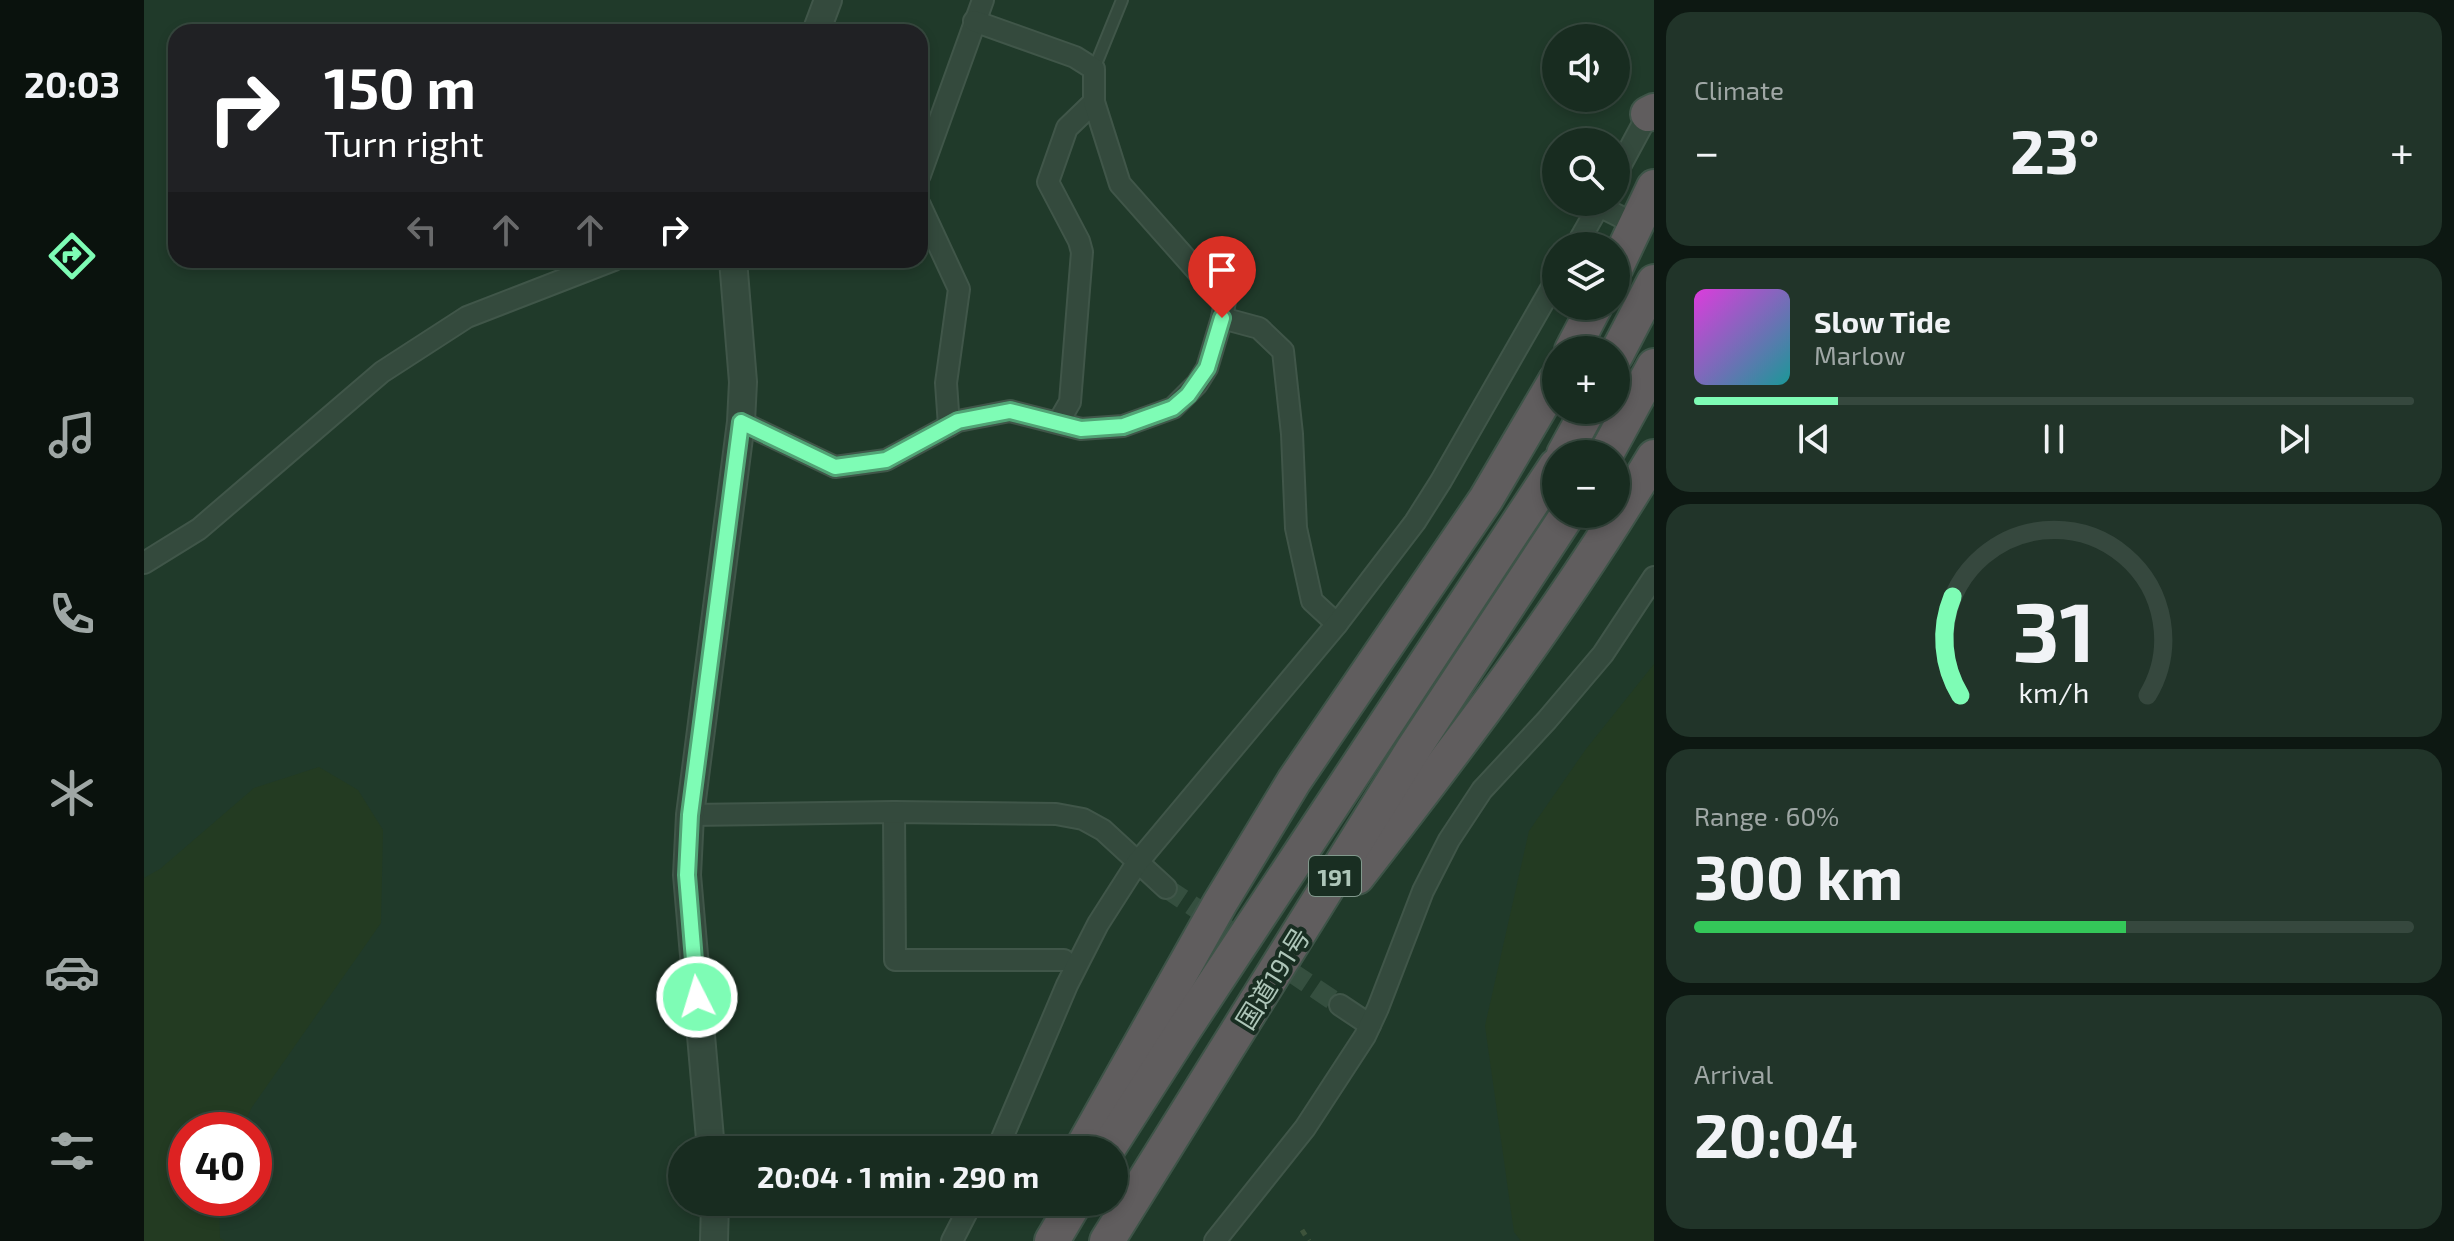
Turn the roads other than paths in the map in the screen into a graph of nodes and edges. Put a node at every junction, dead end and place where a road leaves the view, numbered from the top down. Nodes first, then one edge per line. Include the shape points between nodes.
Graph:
1 (828, 0) edge
2 (983, 0) edge
3 (1122, 0) edge
4 (974, 21) junction
5 (819, 24) edge
6 (1094, 69) junction
7 (1094, 102) junction
8 (1652, 109) edge
9 (1630, 149) edge
10 (928, 152) edge
11 (1654, 187) edge
12 (1621, 216) edge
13 (928, 222) edge
14 (1633, 223) dead end
15 (1630, 238) edge
16 (593, 268) edge
17 (734, 268) edge
18 (1654, 282) edge
19 (1542, 304) edge
20 (1222, 318) junction
21 (1626, 336) edge
22 (1654, 366) edge
23 (1542, 404) edge
24 (1059, 421) junction
25 (741, 422) junction
26 (949, 426) junction
27 (1614, 440) edge
28 (1654, 457) edge
29 (1542, 487) edge
30 (1559, 528) edge
31 (144, 563) edge
32 (1654, 577) edge
33 (1337, 624) junction
34 (894, 812) junction
35 (690, 815) junction
36 (1137, 863) junction
37 (1166, 888) tunnel mouth
38 (1064, 960) dead end
39 (1340, 1005) tunnel mouth
40 (1251, 1014) junction
41 (1370, 1025) junction
42 (710, 1136) edge
43 (1003, 1136) edge
44 (1089, 1136) edge
45 (1116, 1136) edge
46 (715, 1216) edge
47 (965, 1216) edge
48 (1045, 1216) edge
49 (1067, 1216) edge
50 (714, 1241) edge
51 (952, 1241) edge
52 (1031, 1241) edge
53 (1052, 1241) edge
54 (1107, 1241) edge
55 (1215, 1241) edge

1 - 5 street
2 - 4 street
3 - 6 lane
4 - 6 street via 1075,57
4 - 10 street
6 - 7 street
7 - 20 street via 1120,184 1198,272 1221,286
7 - 24 street via 1067,128 1048,182 1082,252 1070,402
8 - 9 street
11 - 15 highway
12 - 14 street
13 - 26 street via 959,289 946,383
16 - 31 street via 467,317 382,372 199,529
17 - 25 street
18 - 21 highway
19 - 33 street via 1428,502
20 - 24 street via 1207,368 1173,408 1098,429
20 - 33 street via 1259,328 1283,351 1296,528 1312,601
22 - 27 highway
23 - 44 highway via 1486,499 1294,781
24 - 26 street via 1010,411
25 - 26 street via 835,467 886,460
25 - 35 street
28 - 40 highway via 1497,695
29 - 45 highway, 国道191号 / 191
30 - 40 highway, 国道191号 / 191 via 1414,748
32 - 41 street via 1603,654 1482,790 1449,840
33 - 36 street
34 - 35 street
34 - 36 street via 1083,819 1103,830
34 - 38 street via 895,960
35 - 42 street via 687,875
36 - 37 street
36 - 43 street via 1067,985
39 - 41 street
40 - 54 highway, 国道191号 / 191
41 - 55 street via 1305,1128
46 - 50 street
47 - 51 street
48 - 52 highway
49 - 53 highway

